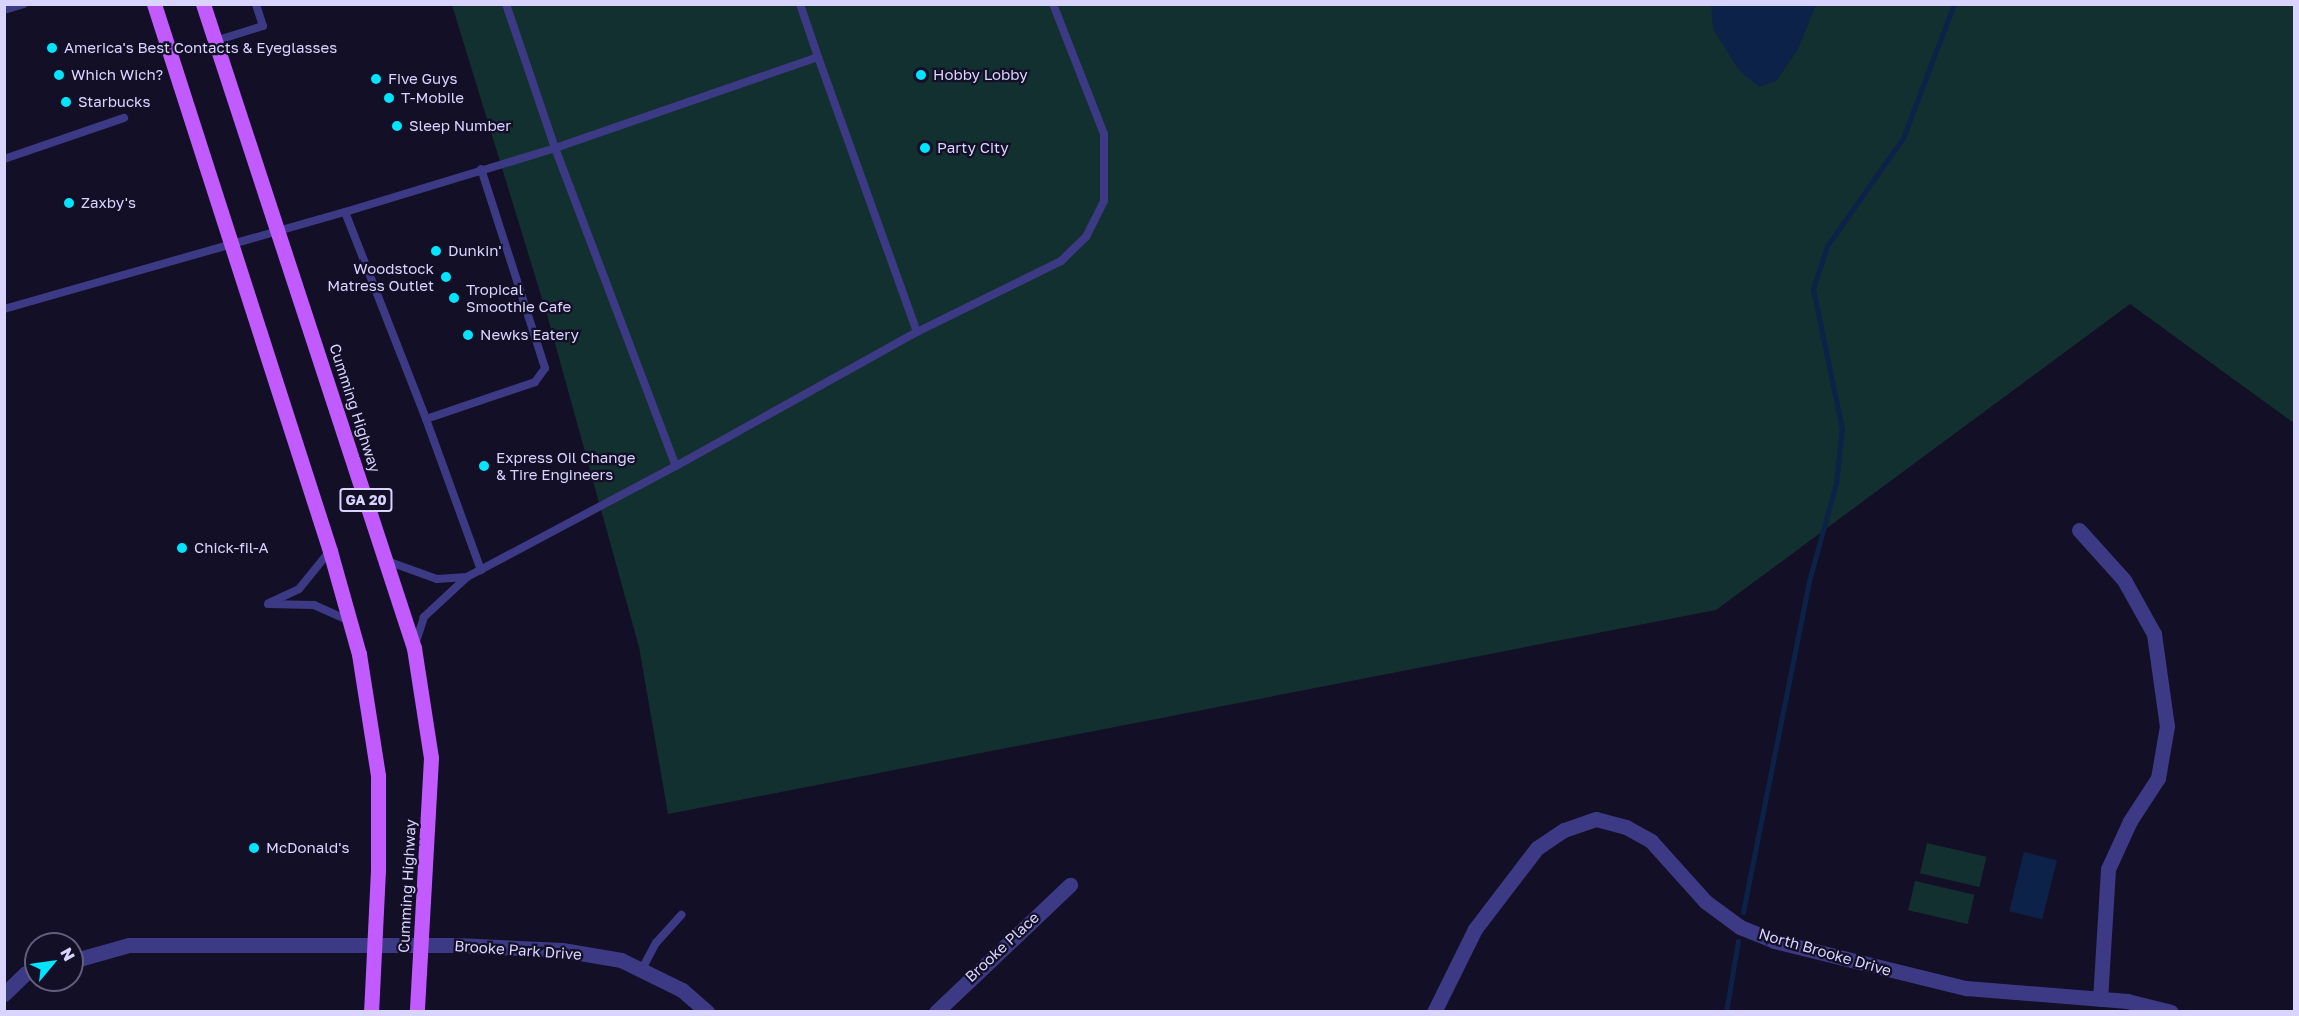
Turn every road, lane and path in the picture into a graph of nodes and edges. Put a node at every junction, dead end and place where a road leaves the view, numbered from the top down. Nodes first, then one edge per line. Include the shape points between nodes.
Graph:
1 (24, 4) edge
2 (154, 4) edge
3 (203, 4) edge
4 (256, 4) edge
5 (506, 4) edge
6 (800, 4) edge
7 (1053, 4) edge
8 (4, 10) edge
9 (215, 41) junction
10 (819, 57) junction
11 (124, 118) dead end
12 (555, 148) junction
13 (4, 159) edge
14 (481, 169) junction
15 (345, 212) junction
16 (277, 230) junction
17 (232, 243) junction
18 (4, 309) edge
19 (917, 332) junction
20 (426, 419) junction
21 (676, 466) junction
22 (2079, 530) dead end
23 (330, 551) junction
24 (386, 560) junction
25 (481, 570) junction
26 (467, 577) junction
27 (350, 621) junction
28 (414, 648) junction
29 (1070, 885) dead end
30 (681, 915) dead end
31 (374, 946) junction
32 (422, 946) junction
33 (84, 958) edge
34 (641, 971) junction
35 (24, 975) edge
36 (4, 994) edge
37 (2100, 999) junction
38 (371, 1011) edge
39 (417, 1011) edge
40 (707, 1011) edge
41 (936, 1011) edge
42 (1434, 1011) edge
43 (2171, 1011) edge

1 - 8 lane
2 - 17 main road, Cumming Highway / GA 20
3 - 9 main road, Cumming Highway / GA 20
4 - 9 lane via 263,26
5 - 12 lane
6 - 10 lane
7 - 19 lane via 1104,134 1104,201 1086,237 1061,261
9 - 16 main road, Cumming Highway / GA 20
10 - 12 lane
10 - 19 lane
11 - 13 lane
12 - 14 lane
12 - 21 lane
14 - 15 lane
14 - 20 lane via 545,368 535,382
15 - 16 lane
15 - 20 lane
16 - 17 lane
16 - 24 main road, Cumming Highway / GA 20
17 - 18 lane
17 - 23 main road, Cumming Highway / GA 20
19 - 21 lane
20 - 25 lane
21 - 25 lane
22 - 37 street via 2124,580 2154,634 2167,726 2158,778 2130,821 2108,869
23 - 27 main road, Cumming Highway / GA 20
23 - 27 lane via 298,589 268,604 314,605
24 - 26 lane via 437,579
24 - 28 main road, Cumming Highway / GA 20
25 - 26 lane
26 - 28 lane via 424,617
27 - 31 main road, Cumming Highway / GA 20 via 378,776
28 - 32 main road, Cumming Highway / GA 20 via 431,758
29 - 41 street, Brooke Place
30 - 34 lane via 656,943
31 - 32 street, Brooke Park Drive
31 - 33 street, Brooke Park Drive via 129,945
31 - 38 main road, Cumming Highway / GA 20
32 - 34 street, Brooke Park Drive via 562,950 621,960
32 - 39 main road, Cumming Highway / GA 20
34 - 40 street, Brooke Park Drive via 682,990
35 - 36 street
37 - 42 street, North Brooke Drive via 1966,988 1774,941 1740,927 1706,902 1651,841 1626,827 1596,819 1564,830 1537,848 1475,929
37 - 43 street, North Brooke Drive

